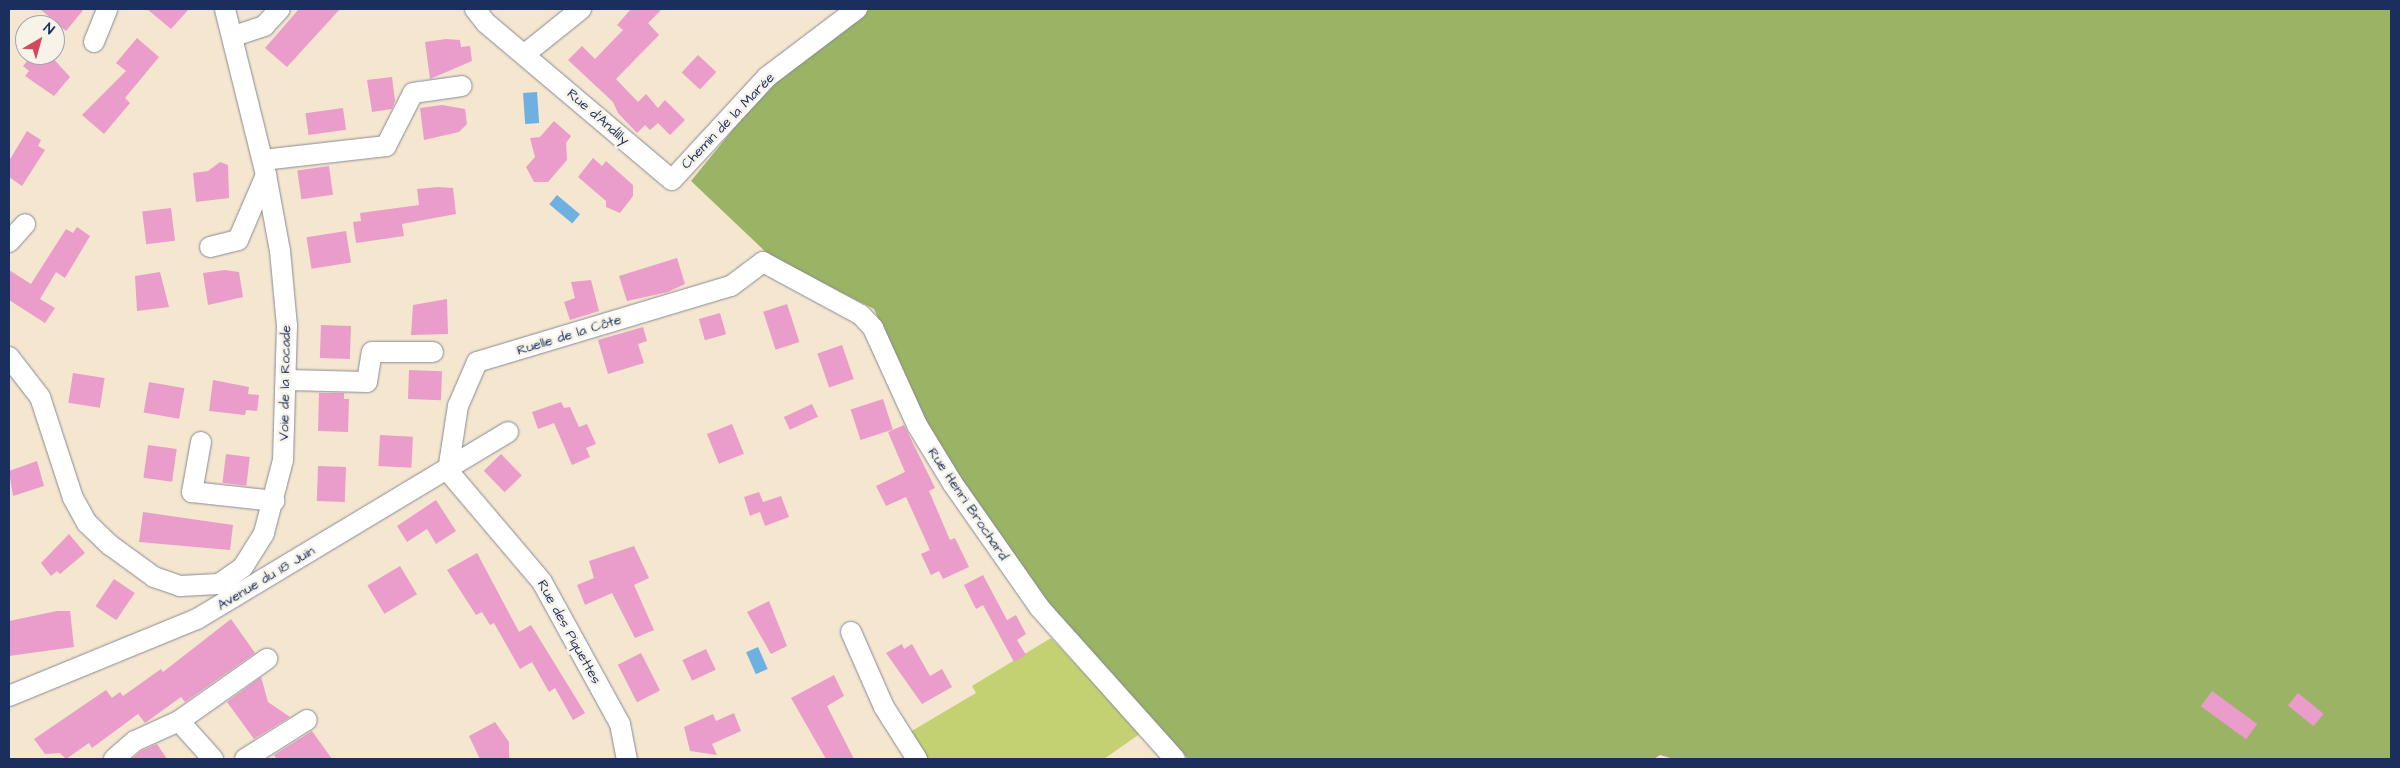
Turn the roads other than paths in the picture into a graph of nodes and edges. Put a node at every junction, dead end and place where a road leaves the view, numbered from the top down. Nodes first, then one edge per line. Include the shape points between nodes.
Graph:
1 (107, 9) edge
2 (225, 9) edge
3 (280, 9) edge
4 (475, 9) edge
5 (581, 9) edge
6 (857, 9) edge
7 (234, 36) junction
8 (94, 42) dead end
9 (525, 54) junction
10 (462, 86) dead end
11 (264, 168) junction
12 (672, 180) joint
13 (25, 224) dead end
14 (9, 242) edge
15 (210, 247) dead end
16 (763, 262) joint
17 (433, 352) dead end
18 (9, 357) edge
19 (288, 380) junction
20 (508, 432) dead end
21 (201, 442) dead end
22 (448, 471) junction
23 (275, 501) junction
24 (851, 632) dead end
25 (267, 659) dead end
26 (9, 696) edge
27 (306, 720) dead end
28 (179, 721) junction
29 (114, 759) edge
30 (213, 759) edge
31 (245, 759) edge
32 (627, 759) edge
33 (917, 759) edge
34 (1175, 759) edge

1 - 8 street
2 - 7 street, Voie de la Rocade
3 - 7 street via 264,26
4 - 9 street, Rue d'Andilly
5 - 9 street
6 - 12 street, Chemin de la Marée via 767,77
7 - 11 street, Voie de la Rocade
9 - 12 street, Rue d'Andilly
10 - 11 street via 413,93 386,146
11 - 15 street via 238,240
11 - 19 street, Voie de la Rocade via 280,251
13 - 14 street
16 - 22 street, Ruelle de la Côte via 731,286 477,362 458,406
16 - 34 street, Rue Henri Brochard via 861,315 873,328 916,425 952,484 1039,607 1117,689
17 - 19 street via 372,352 368,382
18 - 23 street, Voie de la Rocade via 40,397 73,498 87,523 129,562 154,577 180,586 205,587 232,576 252,556
19 - 23 street, Voie de la Rocade via 287,424
20 - 22 street, Avenue du 18 Juin
21 - 23 street via 192,492
22 - 26 street, Avenue du 18 Juin via 197,619
22 - 32 street, Rue des Piquettes via 542,582 620,724
24 - 33 street via 884,707
25 - 28 street
27 - 31 street
28 - 29 street via 135,741
28 - 30 street

